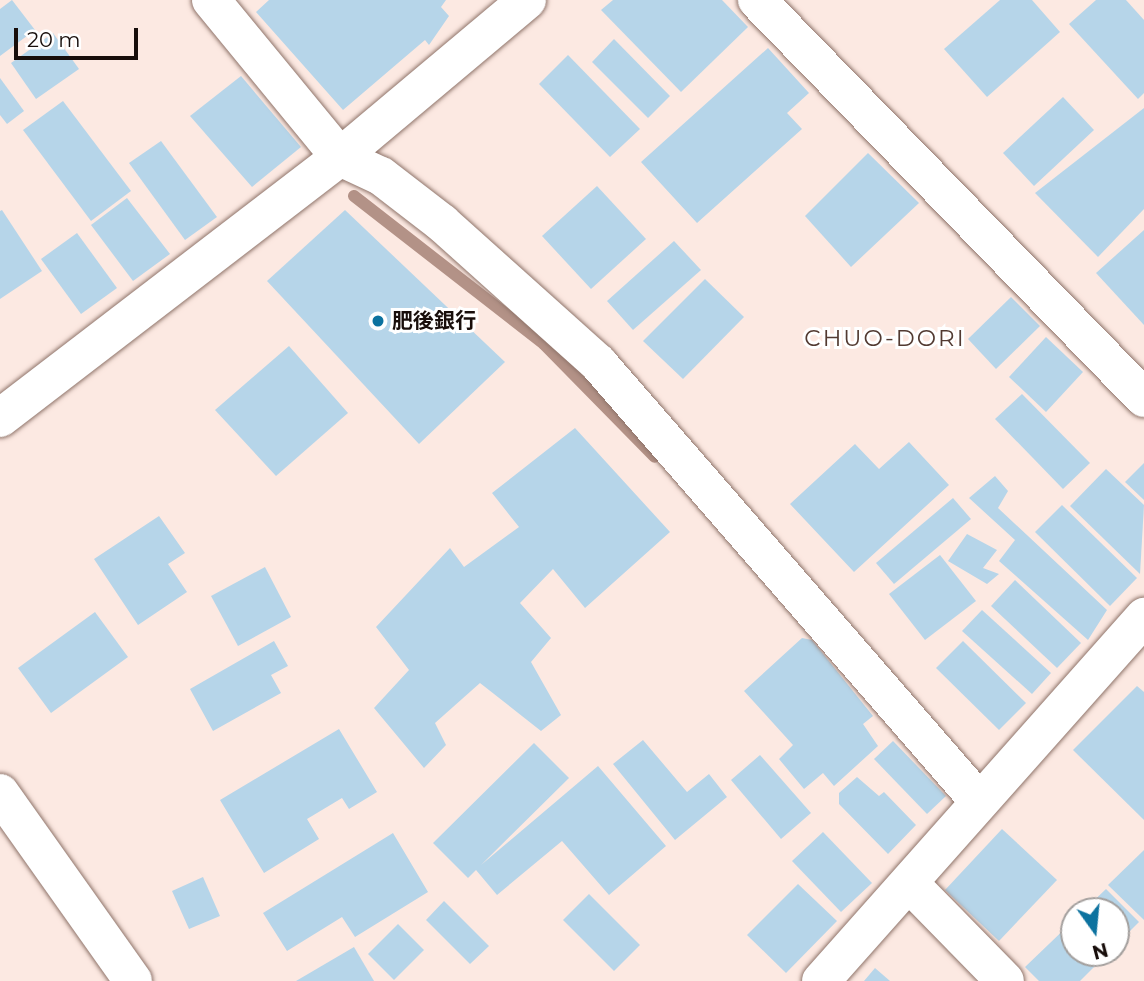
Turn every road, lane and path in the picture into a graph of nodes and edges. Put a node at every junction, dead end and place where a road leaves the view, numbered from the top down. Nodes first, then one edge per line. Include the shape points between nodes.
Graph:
1 (211, 0) edge
2 (527, 0) edge
3 (757, 0) edge
4 (341, 157) junction
5 (1144, 398) edge
6 (0, 418) edge
7 (1144, 617) edge
8 (0, 793) edge
9 (978, 800) junction
10 (909, 883) junction
11 (133, 981) edge
12 (821, 981) edge
13 (1005, 981) edge

1 - 4 street
2 - 4 street
3 - 5 street
4 - 6 street
4 - 9 street via 381,176 442,223 598,363
7 - 9 street
8 - 11 street
9 - 10 street
10 - 12 street
10 - 13 street

